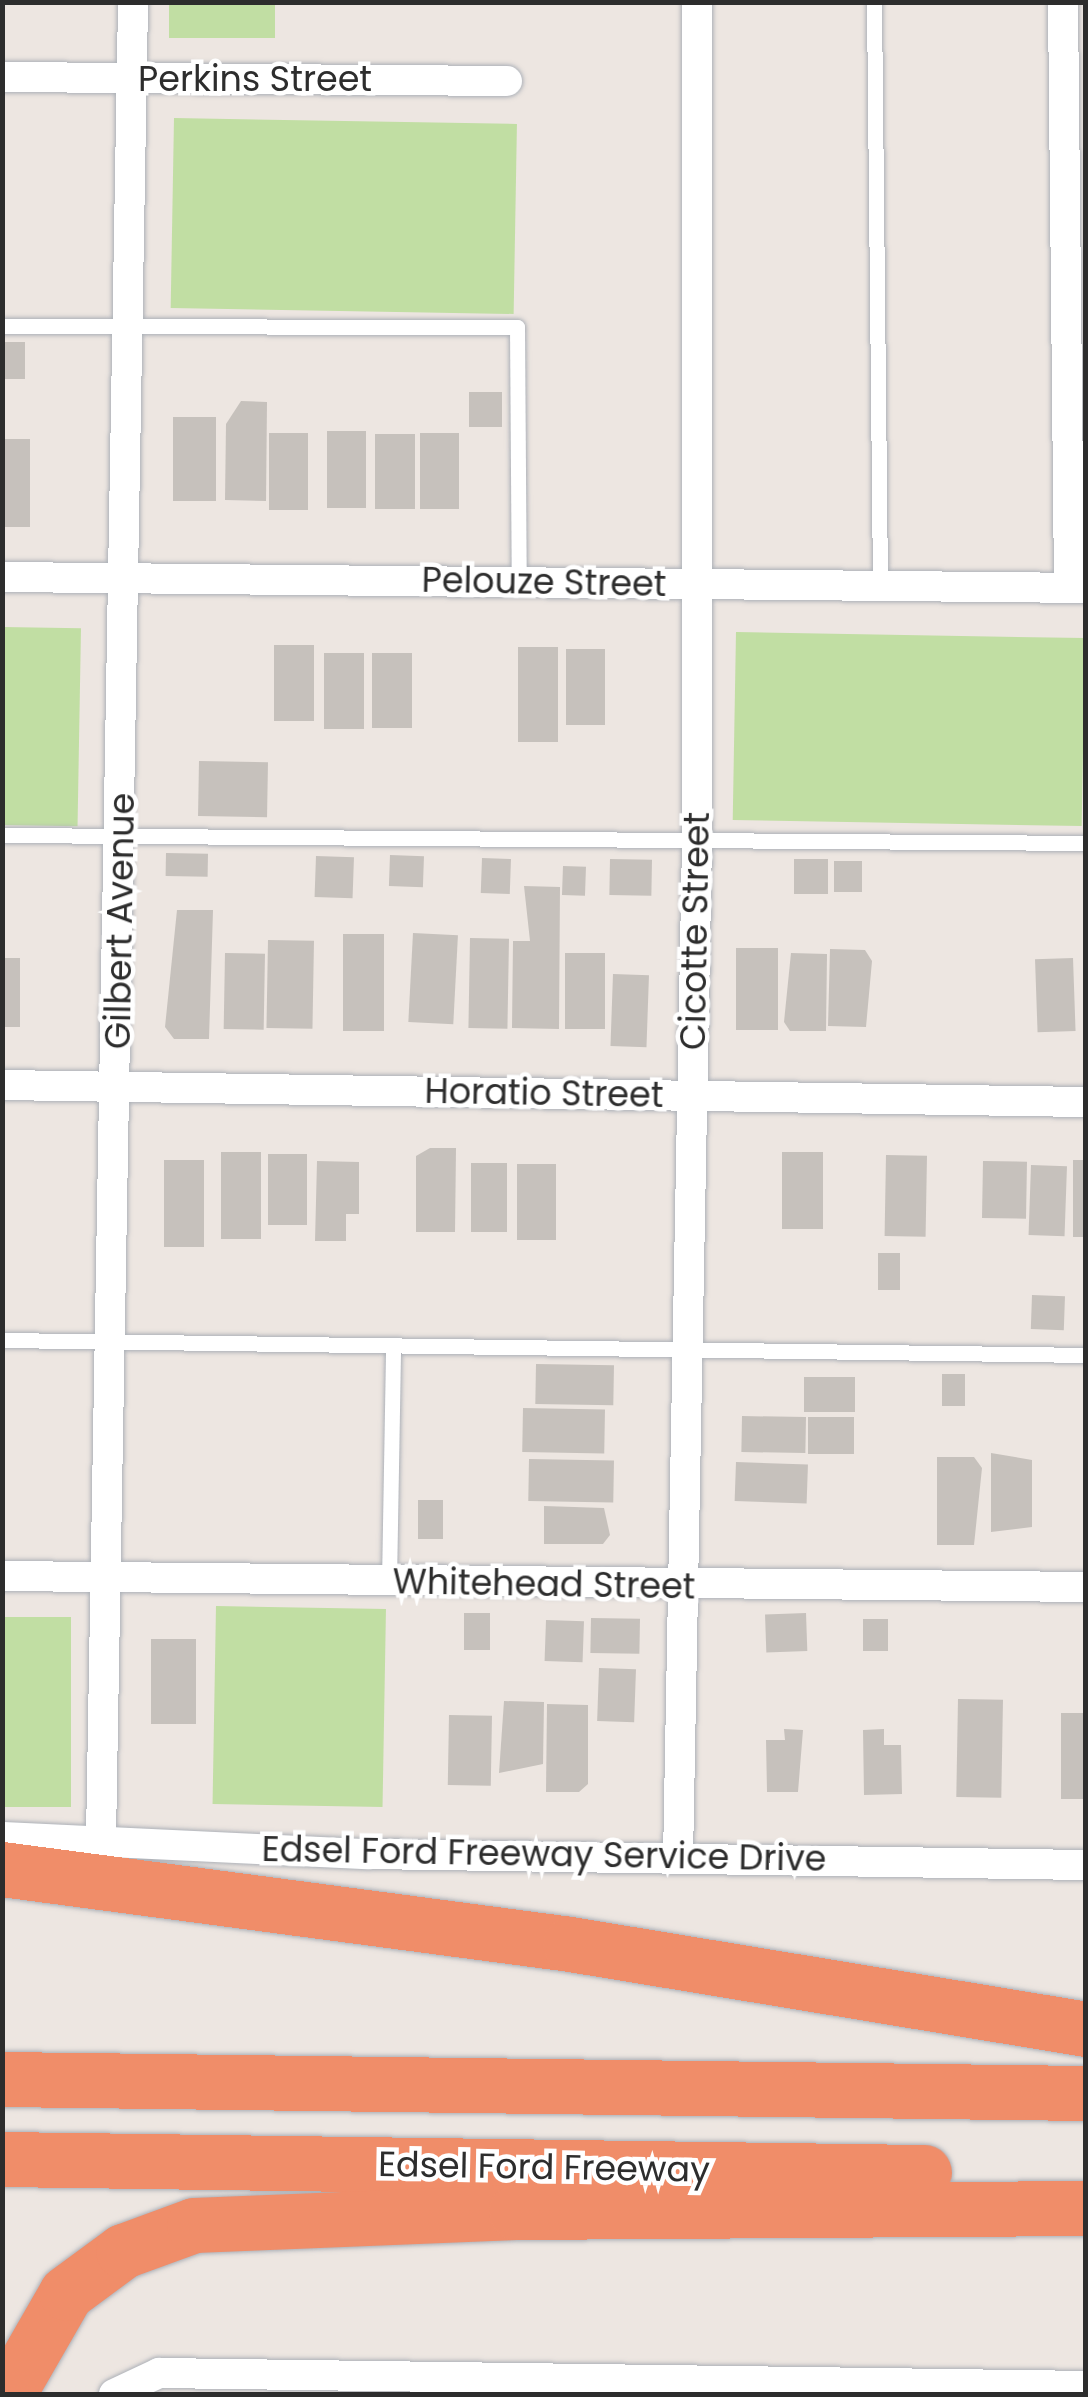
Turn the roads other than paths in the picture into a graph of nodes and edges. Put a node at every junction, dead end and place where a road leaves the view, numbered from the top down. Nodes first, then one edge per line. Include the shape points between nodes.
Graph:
1 (134, 2) edge
2 (697, 2) edge
3 (874, 2) edge
4 (1071, 12) edge
5 (2, 77) edge
6 (131, 78) junction
7 (507, 81) dead end
8 (1076, 270) edge
9 (2, 326) edge
10 (128, 328) junction
11 (2, 576) edge
12 (126, 578) junction
13 (519, 582) junction
14 (698, 583) junction
15 (880, 585) junction
16 (1077, 588) edge
17 (2, 835) edge
18 (123, 836) junction
19 (697, 842) junction
20 (1086, 843) edge
21 (2, 1085) edge
22 (117, 1087) junction
23 (692, 1095) junction
24 (1086, 1102) edge
25 (2, 1340) edge
26 (110, 1342) junction
27 (393, 1346) junction
28 (684, 1349) junction
29 (1086, 1356) edge
30 (2, 1576) edge
31 (106, 1578) junction
32 (389, 1582) junction
33 (681, 1586) junction
34 (1086, 1588) edge
35 (2, 1837) edge
36 (101, 1838) junction
37 (678, 1860) junction
38 (1086, 1866) edge
39 (2, 1869) edge
40 (1086, 2029) edge
41 (2, 2078) edge
42 (1086, 2093) edge
43 (2, 2159) edge
44 (1086, 2175) edge
45 (1086, 2208) edge
46 (1086, 2386) edge
47 (663, 2388) edge
48 (8, 2394) edge
49 (114, 2394) edge

1 - 6 street, Gilbert Avenue
2 - 14 street, Cicotte Street
3 - 15 lane
4 - 8 street
5 - 6 street, Perkins Street
6 - 7 street, Perkins Street
6 - 10 street, Gilbert Avenue
8 - 16 street
9 - 10 lane
10 - 12 street, Gilbert Avenue
10 - 13 lane via 517,327
11 - 12 street, Pelouze Street
12 - 13 street, Pelouze Street
12 - 18 street, Gilbert Avenue
13 - 14 street, Pelouze Street
14 - 15 street, Pelouze Street
14 - 19 street, Cicotte Street
15 - 16 street, Pelouze Street
17 - 18 lane
18 - 19 lane
18 - 22 street, Gilbert Avenue
19 - 20 lane
19 - 23 street, Cicotte Street
21 - 22 street, Horatio Street
22 - 23 street, Horatio Street
22 - 26 street, Gilbert Avenue
23 - 24 street, Horatio Street
23 - 28 street, Cicotte Street
25 - 26 lane
26 - 27 lane
26 - 31 street, Gilbert Avenue
27 - 28 lane
27 - 32 lane
28 - 29 lane
28 - 33 street, Cicotte Street
30 - 31 street, Whitehead Street
31 - 32 street, Whitehead Street
31 - 36 street, Gilbert Avenue
32 - 33 street, Whitehead Street
33 - 34 street, Whitehead Street
33 - 37 street, Cicotte Street
35 - 36 street, Edsel Ford Freeway Service Drive
36 - 37 street, Edsel Ford Freeway Service Drive
37 - 38 street, Edsel Ford Freeway Service Drive
39 - 40 highway via 570,1944
41 - 42 highway
43 - 44 highway, Edsel Ford Freeway
45 - 48 highway via 516,2212 194,2226 123,2251 66,2293
46 - 47 street
47 - 49 street via 160,2372

